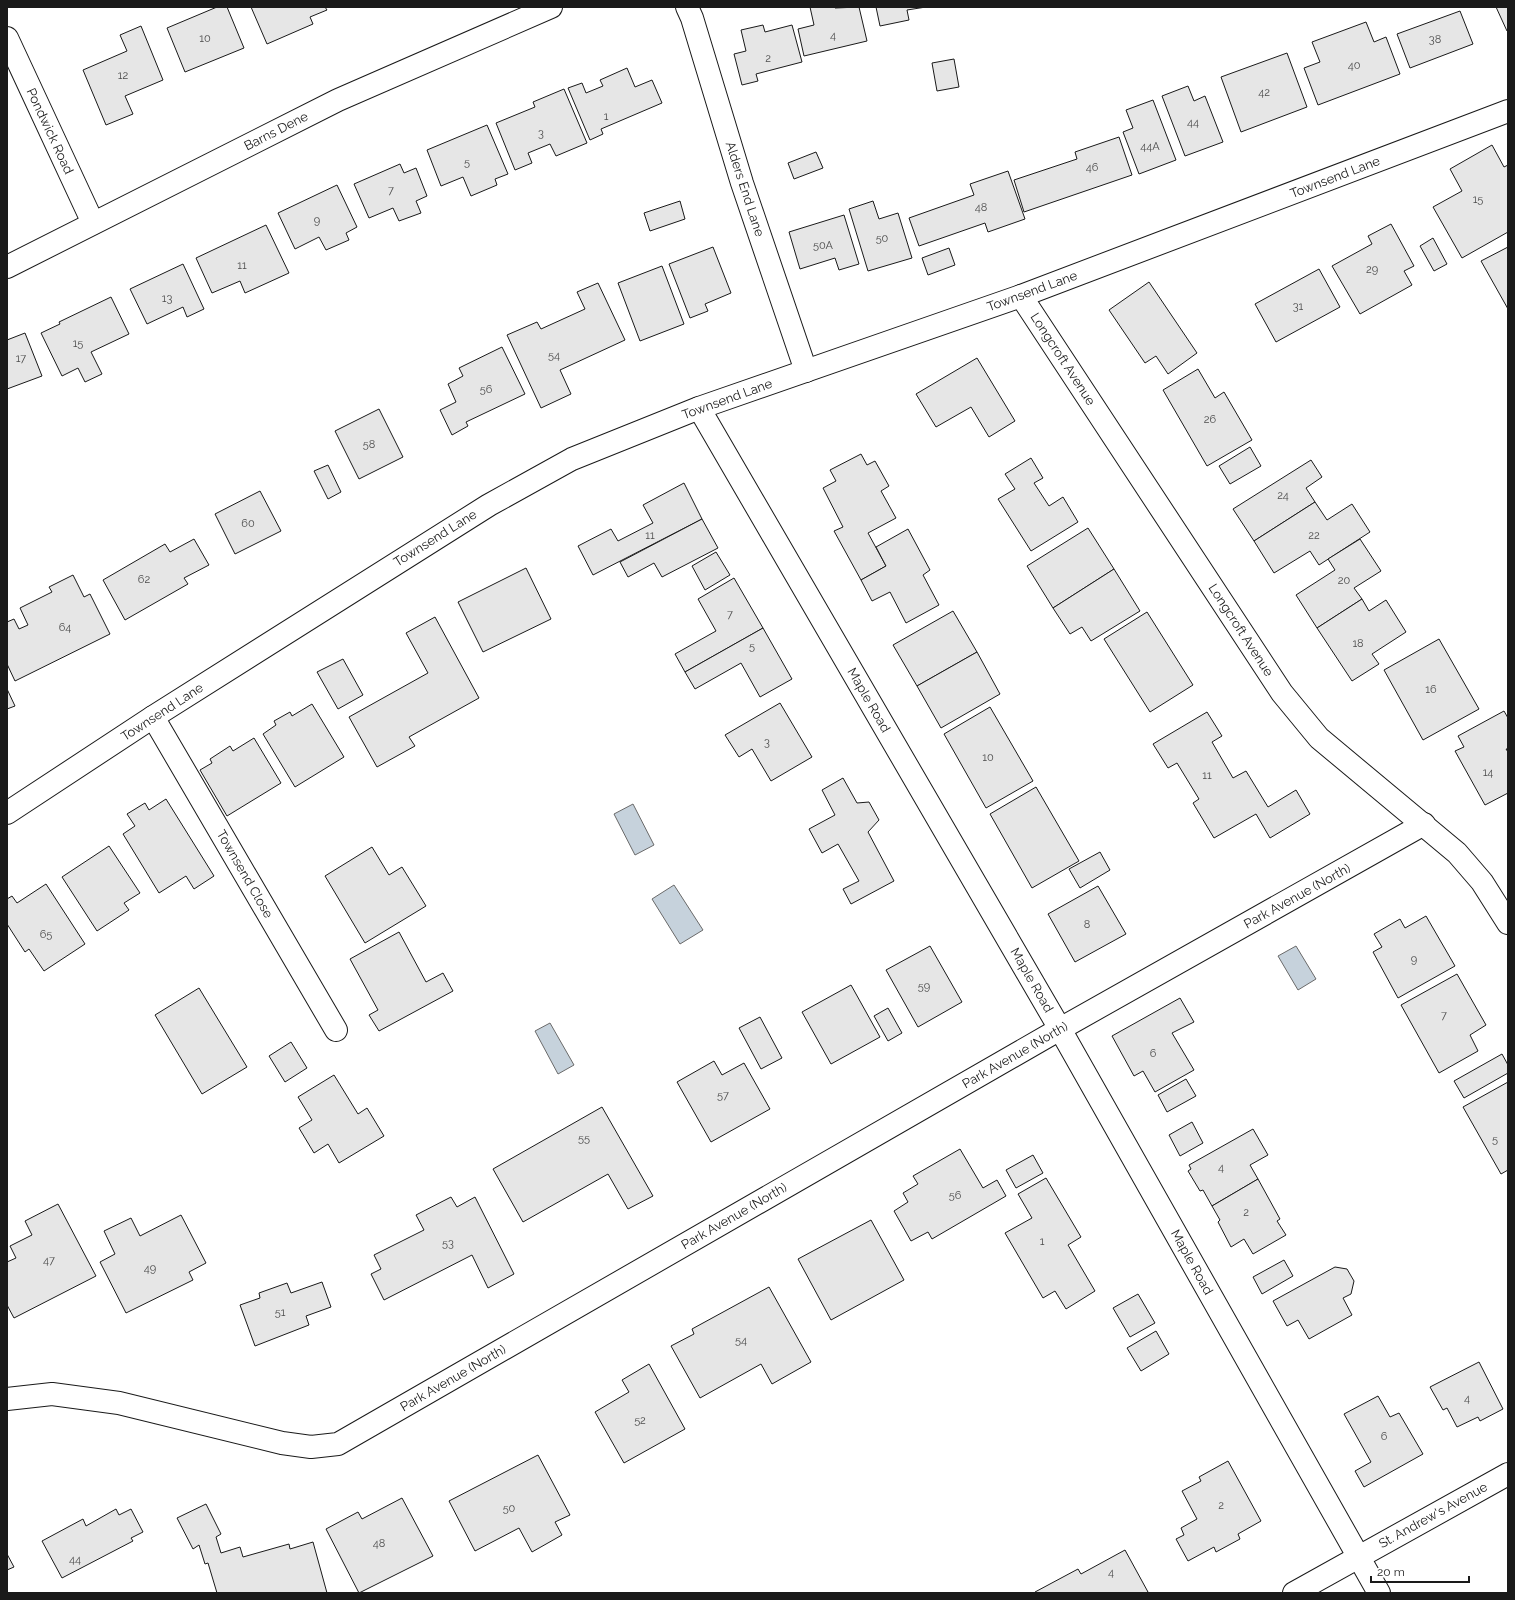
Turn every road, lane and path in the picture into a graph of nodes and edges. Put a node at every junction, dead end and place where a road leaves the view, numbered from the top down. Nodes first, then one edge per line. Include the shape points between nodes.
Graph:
1 (551, 7) edge
2 (686, 7) edge
3 (7, 38) edge
4 (1508, 111) edge
5 (93, 223) junction
6 (7, 268) edge
7 (1021, 296) junction
8 (806, 371) junction
9 (699, 408) junction
10 (154, 717) junction
11 (7, 813) edge
12 (1424, 824) junction
13 (1508, 923) edge
14 (1060, 1029) junction
15 (336, 1030) dead end
16 (7, 1399) edge
17 (1508, 1474) edge
18 (1358, 1557) junction
19 (1294, 1593) edge
20 (1379, 1593) edge

1 - 5 street, Barns Dene via 338,100
2 - 8 street, Alders End Lane via 692,18 742,183
3 - 5 street, Pondwick Road
4 - 7 street, Townsend Lane
5 - 6 street, Barns Dene
7 - 8 street, Townsend Lane
7 - 12 street, Longcroft Avenue via 1282,693 1319,738
8 - 9 street, Townsend Lane
9 - 10 street, Townsend Lane via 572,459 488,505
9 - 14 street, Maple Road
10 - 11 street, Townsend Lane
10 - 15 street, Townsend Close
12 - 13 street, Longcroft Avenue via 1457,853 1482,882
12 - 14 street, Park Avenue (North)
14 - 16 street, Park Avenue (North) via 338,1444 311,1447 282,1443 111,1402 52,1394
14 - 18 street, Maple Road
17 - 18 street, St. Andrew's Avenue
18 - 19 street, St. Andrew's Avenue
18 - 20 street, Maple Road

